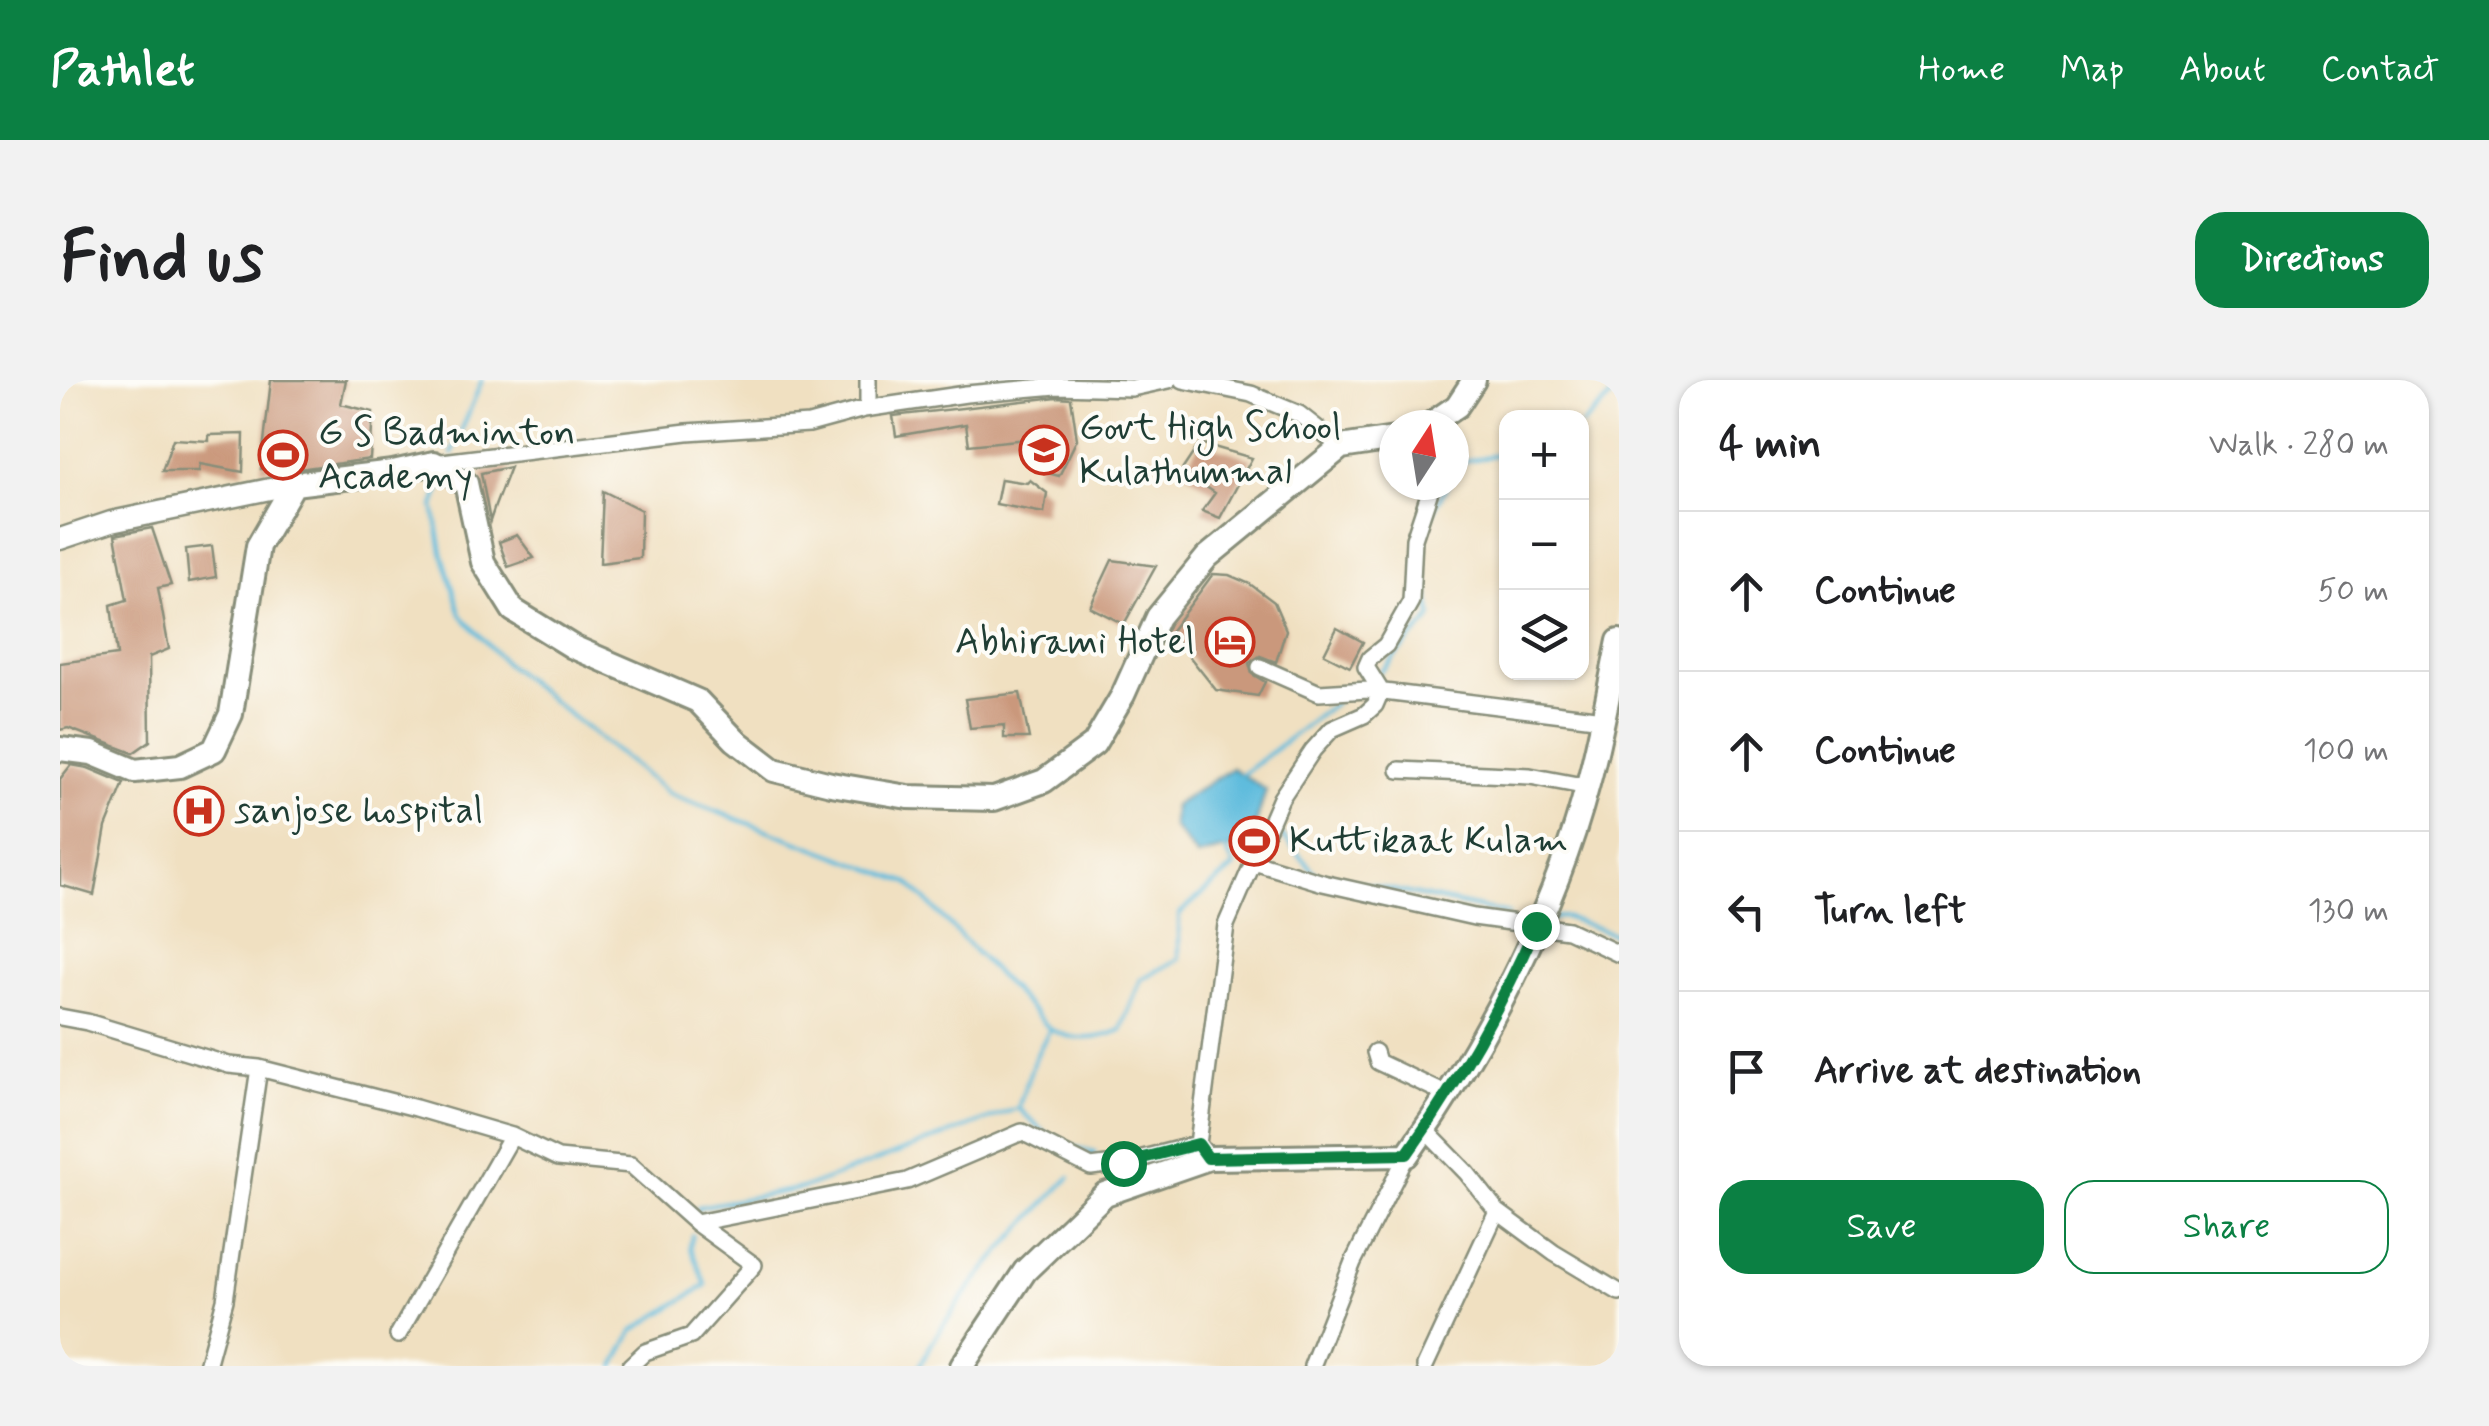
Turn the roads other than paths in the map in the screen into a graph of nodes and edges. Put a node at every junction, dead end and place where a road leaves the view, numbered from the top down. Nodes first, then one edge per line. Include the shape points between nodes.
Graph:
1 (868, 380) edge
2 (1168, 380) edge
3 (1183, 380) edge
4 (1474, 380) edge
5 (868, 408) junction
6 (1451, 410) edge
7 (1379, 441) edge
8 (1341, 447) junction
9 (434, 463) junction
10 (294, 484) junction
11 (1427, 500) edge
12 (60, 540) edge
13 (1619, 641) edge
14 (1260, 667) dead end
15 (1381, 691) junction
16 (1603, 719) junction
17 (60, 749) edge
18 (1399, 770) dead end
19 (1588, 787) junction
20 (1254, 862) junction
21 (1536, 926) junction
22 (1619, 954) edge
23 (60, 1017) edge
24 (1375, 1052) dead end
25 (259, 1068) junction
26 (1448, 1095) junction
27 (1424, 1130) junction
28 (512, 1136) junction
29 (1203, 1151) junction
30 (1407, 1154) junction
31 (1497, 1211) junction
32 (696, 1223) junction
33 (1619, 1292) edge
34 (398, 1334) dead end
35 (207, 1366) edge
36 (630, 1366) edge
37 (962, 1366) edge
38 (1312, 1366) edge
39 (1425, 1366) edge

1 - 5 street
2 - 5 street
3 - 8 street via 1251,394 1299,414
4 - 6 main road
5 - 9 street via 809,424
7 - 8 main road
8 - 9 main road via 1208,557 1158,617 1094,744 1044,781 994,799 908,797 774,770 698,701 573,647 513,610 483,562 466,484
9 - 10 main road
10 - 12 street via 111,522
10 - 17 main road via 258,546 231,714 214,750 180,766 135,771 92,753
11 - 15 street via 1414,539 1411,601 1366,667
13 - 16 main road
14 - 15 street via 1318,693
15 - 16 street
15 - 20 street via 1364,716 1332,729 1313,750 1281,798
16 - 19 main road
18 - 19 street via 1530,776
19 - 21 main road
20 - 21 street
20 - 29 street via 1226,925
21 - 22 street via 1582,935
21 - 26 main road
23 - 25 street
24 - 26 street via 1378,1062
25 - 28 street
25 - 35 street via 225,1300
26 - 27 main road
27 - 30 main road
27 - 31 street
28 - 32 street via 558,1158 631,1166
28 - 34 street
29 - 30 main road
29 - 32 street via 1090,1166 1022,1132 907,1180
29 - 37 main road via 1104,1194 1024,1271
30 - 38 street via 1353,1262
31 - 33 street
31 - 39 street
32 - 36 street via 754,1265 691,1336 645,1352

